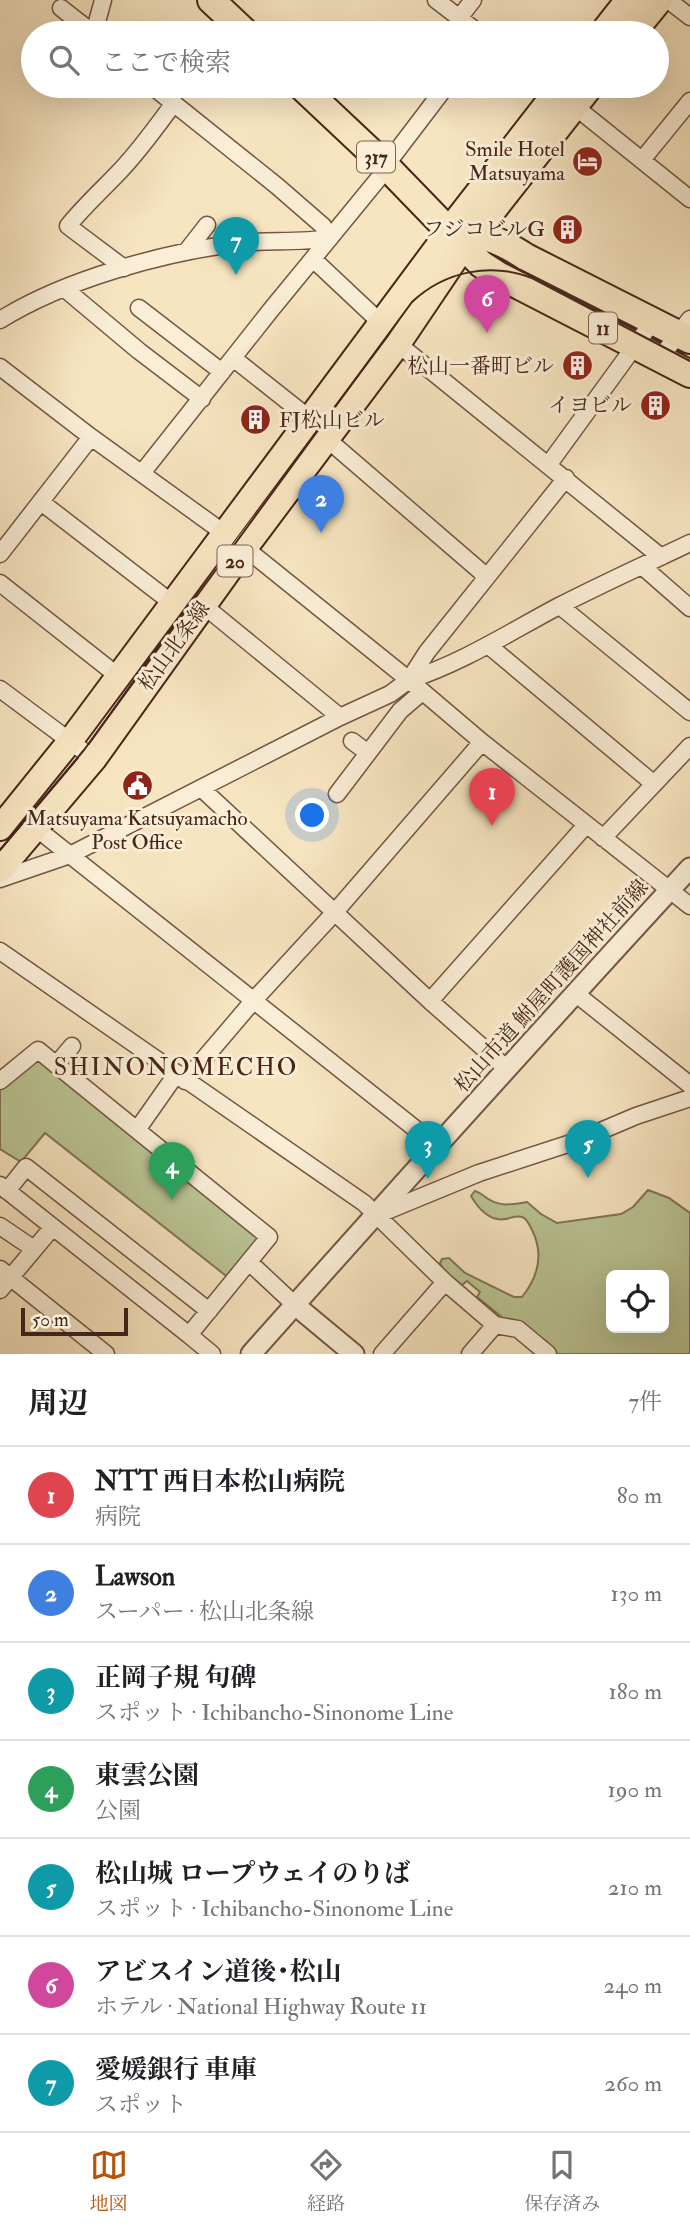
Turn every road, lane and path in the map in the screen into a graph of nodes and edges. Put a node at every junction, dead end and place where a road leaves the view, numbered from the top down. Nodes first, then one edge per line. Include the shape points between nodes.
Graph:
1 (103, 0) edge
2 (211, 0) edge
3 (436, 0) edge
4 (473, 0) edge
5 (629, 0) edge
6 (659, 0) edge
7 (668, 0) edge
8 (61, 8) dead end
9 (690, 17) edge
10 (459, 18) junction
11 (78, 21) edge
12 (97, 21) edge
13 (233, 21) edge
14 (463, 21) edge
15 (612, 21) edge
16 (642, 21) edge
17 (168, 98) edge
18 (314, 98) edge
19 (437, 98) edge
20 (562, 98) edge
21 (575, 98) edge
22 (690, 101) edge
23 (174, 103) junction
24 (642, 160) junction
25 (386, 166) junction
26 (690, 199) edge
27 (207, 225) dead end
28 (464, 236) junction
29 (330, 238) junction
30 (186, 252) junction
31 (313, 259) junction
32 (124, 268) junction
33 (65, 289) junction
34 (139, 308) dead end
35 (0, 320) edge
36 (653, 321) junction
37 (380, 322) junction
38 (686, 331) edge
39 (398, 344) junction
40 (635, 345) junction
41 (233, 358) junction
42 (660, 358) junction
43 (0, 366) edge
44 (222, 372) junction
45 (690, 374) edge
46 (202, 399) junction
47 (310, 419) junction
48 (91, 437) junction
49 (327, 439) junction
50 (549, 464) junction
51 (142, 473) junction
52 (566, 478) junction
53 (41, 502) junction
54 (224, 533) junction
55 (690, 542) edge
56 (245, 548) junction
57 (0, 554) edge
58 (661, 556) junction
59 (642, 566) junction
60 (486, 576) junction
61 (0, 583) edge
62 (172, 603) junction
63 (203, 605) junction
64 (560, 606) junction
65 (690, 608) edge
66 (488, 645) junction
67 (118, 676) junction
68 (409, 680) junction
69 (0, 689) edge
70 (422, 691) junction
71 (690, 712) edge
72 (340, 717) junction
73 (71, 740) junction
74 (352, 741) dead end
75 (482, 742) junction
76 (690, 746) edge
77 (368, 753) junction
78 (94, 759) junction
79 (654, 784) junction
80 (201, 788) junction
81 (337, 793) dead end
82 (3, 819) edge
83 (586, 825) junction
84 (36, 828) junction
85 (603, 838) junction
86 (70, 855) junction
87 (690, 868) edge
88 (0, 870) edge
89 (0, 879) edge
90 (670, 890) junction
91 (690, 906) edge
92 (335, 912) junction
93 (0, 951) edge
94 (575, 993) junction
95 (254, 1000) junction
96 (430, 1001) junction
97 (72, 1046) dead end
98 (56, 1065) junction
99 (506, 1068) junction
100 (181, 1077) junction
101 (0, 1081) edge
102 (690, 1085) edge
103 (690, 1098) edge
104 (137, 1130) junction
105 (437, 1146) junction
106 (4, 1188) edge
107 (377, 1215) junction
108 (0, 1226) edge
109 (52, 1228) junction
110 (34, 1249) junction
111 (249, 1262) junction
112 (3, 1279) edge
113 (445, 1282) junction
114 (295, 1305) junction
115 (209, 1311) junction
116 (495, 1325) junction
117 (189, 1335) junction
118 (106, 1354) edge
119 (212, 1354) edge
120 (251, 1354) edge
121 (354, 1354) edge
122 (383, 1354) edge
123 (470, 1354) edge
124 (548, 1354) edge

1 - 12 street
2 - 13 highway
3 - 10 street
4 - 10 street
5 - 15 highway
6 - 16 highway
7 - 9 street
8 - 11 street
10 - 14 street
17 - 23 street
18 - 25 highway, 317
19 - 25 street
20 - 28 highway
21 - 24 street
22 - 24 street
23 - 29 street via 277,186 323,226
23 - 32 street via 144,145 68,226
24 - 26 street
25 - 28 highway, 317
25 - 29 street
27 - 30 street
28 - 36 highway, 11 via 506,244
28 - 37 main road, 松山北条線 / 20
28 - 39 main road, 松山北条線 / 20
28 - 40 highway, 11 via 481,264 498,275
29 - 30 street via 242,243
29 - 31 street
30 - 32 street
31 - 37 street
31 - 41 street
32 - 33 street
33 - 35 street
33 - 46 street
34 - 44 street
36 - 38 highway, 11
36 - 40 street
37 - 47 main road, 松山北条線 / 20
38 - 42 street
39 - 49 main road, 松山北条線 / 20
39 - 50 street
40 - 42 highway, 11
40 - 50 street
41 - 44 street
41 - 47 street
42 - 45 highway, 11
43 - 48 street
44 - 46 street
46 - 51 street
47 - 54 main road, 松山北条線 / 20
48 - 51 street
48 - 53 street
49 - 56 main road, 松山北条線 / 20
49 - 60 street
50 - 52 street
51 - 54 street
52 - 58 street
52 - 60 street
53 - 57 street
53 - 62 street
54 - 62 main road, 松山北条線 / 20
55 - 58 street
56 - 63 main road, 松山北条線 / 20
56 - 68 street
58 - 59 street
59 - 64 street
59 - 65 street
60 - 68 street
61 - 67 street
62 - 67 main road, 松山北条線 / 20
63 - 72 street
63 - 78 main road, 松山北条線 / 20
64 - 66 street
64 - 71 street
66 - 68 street
66 - 79 street
67 - 73 main road, 松山北条線 / 20
68 - 70 street
68 - 72 street
69 - 73 street
70 - 75 street
70 - 77 street
72 - 80 street
73 - 78 street
73 - 82 main road, 松山北条線 / 20
74 - 77 street
75 - 83 street
75 - 92 street
76 - 79 street
77 - 81 street
78 - 84 main road, 松山北条線 / 20
79 - 85 street
80 - 86 street
80 - 92 street
83 - 85 street
83 - 96 street
84 - 86 street
84 - 88 main road, 松山北条線 / 20
85 - 90 street
86 - 89 street
86 - 95 street
87 - 90 street, 松山市道 鮒屋町護国神社前線
90 - 91 street
90 - 94 street, 松山市道 鮒屋町護国神社前線
92 - 95 street
92 - 96 street
93 - 100 street
94 - 99 street, 松山市道 鮒屋町護国神社前線
94 - 102 street
95 - 100 street
95 - 105 street
96 - 99 street
97 - 98 street
98 - 101 street via 38,1050
98 - 104 street
99 - 105 street, 松山市道 鮒屋町護国神社前線
100 - 104 street
100 - 107 street
103 - 107 street
104 - 111 street via 269,1237
105 - 107 street, 松山市道 鮒屋町護国神社前線
106 - 109 street
106 - 115 street via 26,1167
107 - 113 street
107 - 114 street, 松山市道 鮒屋町護国神社前線
108 - 110 street
109 - 110 street
109 - 117 street
110 - 112 street
111 - 114 street
111 - 115 street
112 - 118 street
113 - 116 street
113 - 122 street
114 - 120 street, 松山市道 鮒屋町護国神社前線
114 - 121 street
115 - 117 street
116 - 123 street
116 - 124 street via 518,1329
117 - 119 street

